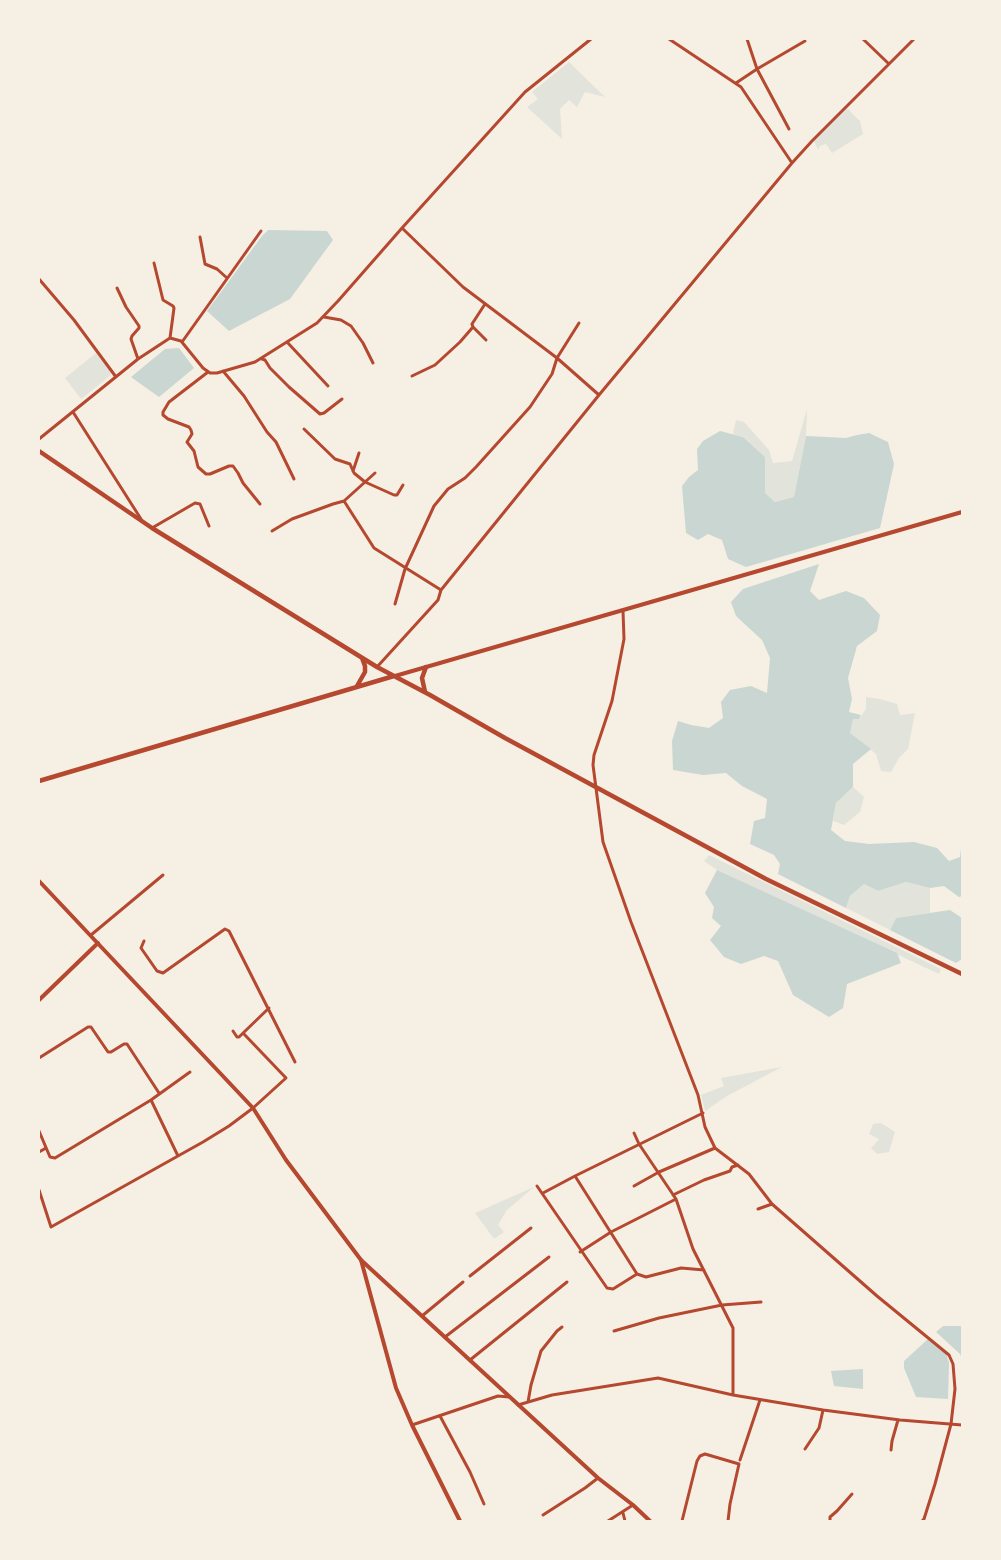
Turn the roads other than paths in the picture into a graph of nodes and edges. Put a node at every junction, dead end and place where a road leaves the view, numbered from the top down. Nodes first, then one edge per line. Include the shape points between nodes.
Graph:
1 (591, 39) edge
2 (669, 39) edge
3 (747, 39) edge
4 (862, 39) edge
5 (914, 39) edge
6 (805, 41) dead end
7 (889, 64) junction
8 (757, 69) junction
9 (736, 84) junction
10 (789, 129) dead end
11 (792, 163) junction
12 (402, 228) junction
13 (261, 231) dead end
14 (200, 237) dead end
15 (154, 263) dead end
16 (227, 278) junction
17 (39, 279) edge
18 (117, 288) dead end
19 (485, 304) junction
20 (324, 317) junction
21 (579, 323) dead end
22 (473, 327) junction
23 (170, 338) junction
24 (486, 340) dead end
25 (182, 342) junction
26 (287, 342) junction
27 (557, 357) junction
28 (138, 359) junction
29 (260, 359) junction
30 (374, 363) dead end
31 (223, 371) junction
32 (208, 372) junction
33 (412, 376) dead end
34 (116, 377) junction
35 (328, 386) dead end
36 (599, 395) junction
37 (342, 399) dead end
38 (73, 412) junction
39 (304, 429) dead end
40 (39, 439) edge
41 (39, 451) edge
42 (359, 453) dead end
43 (353, 471) junction
44 (375, 473) dead end
45 (294, 479) dead end
46 (365, 482) junction
47 (403, 485) dead end
48 (344, 501) junction
49 (260, 504) dead end
50 (962, 512) edge
51 (142, 520) junction
52 (209, 526) dead end
53 (152, 528) junction
54 (272, 531) dead end
55 (405, 569) junction
56 (441, 590) junction
57 (395, 604) dead end
58 (623, 611) junction
59 (362, 658) junction
60 (377, 667) junction
61 (426, 667) junction
62 (394, 676) junction
63 (357, 687) junction
64 (425, 692) junction
65 (39, 782) edge
66 (596, 787) junction
67 (163, 874) dead end
68 (39, 881) edge
69 (91, 935) junction
70 (144, 941) dead end
71 (98, 943) junction
72 (962, 974) edge
73 (39, 1000) edge
74 (269, 1008) junction
75 (233, 1031) dead end
76 (243, 1033) junction
77 (39, 1058) edge
78 (295, 1062) dead end
79 (190, 1072) dead end
80 (159, 1094) junction
81 (151, 1100) junction
82 (253, 1108) junction
83 (703, 1113) junction
84 (39, 1131) edge
85 (634, 1133) dead end
86 (639, 1144) junction
87 (46, 1148) junction
88 (715, 1148) junction
89 (39, 1152) edge
90 (178, 1156) junction
91 (738, 1166) junction
92 (659, 1172) junction
93 (575, 1176) junction
94 (537, 1186) dead end
95 (634, 1186) dead end
96 (39, 1190) edge
97 (543, 1193) junction
98 (674, 1197) junction
99 (772, 1204) junction
100 (758, 1209) dead end
101 (531, 1228) dead end
102 (611, 1232) junction
103 (580, 1252) junction
104 (549, 1257) dead end
105 (362, 1260) junction
106 (704, 1270) junction
107 (637, 1274) junction
108 (470, 1276) dead end
109 (463, 1282) dead end
110 (567, 1282) dead end
111 (761, 1302) dead end
112 (722, 1305) junction
113 (422, 1316) junction
114 (562, 1327) dead end
115 (615, 1332) dead end
116 (445, 1337) junction
117 (470, 1361) junction
118 (733, 1395) junction
119 (509, 1397) junction
120 (760, 1400) junction
121 (528, 1401) junction
122 (518, 1405) junction
123 (824, 1410) junction
124 (440, 1416) junction
125 (898, 1420) junction
126 (951, 1424) junction
127 (412, 1425) junction
128 (962, 1425) edge
129 (805, 1449) dead end
130 (891, 1450) dead end
131 (740, 1460) dead end
132 (598, 1478) junction
133 (852, 1494) dead end
134 (484, 1504) dead end
135 (633, 1505) junction
136 (623, 1513) junction
137 (543, 1515) dead end
138 (460, 1521) edge
139 (608, 1521) edge
140 (625, 1521) edge
141 (650, 1521) edge
142 (682, 1521) edge
143 (728, 1521) edge
144 (830, 1521) edge
145 (922, 1521) edge

1 - 12 street via 525,92
2 - 9 street
3 - 8 street
4 - 7 street
5 - 7 street
6 - 8 street
7 - 11 street
8 - 9 street
8 - 10 street
9 - 11 street
11 - 36 street
12 - 19 street
12 - 20 street
13 - 16 street
14 - 16 street via 205,264
15 - 23 street via 163,300 174,308
16 - 25 street
17 - 34 street
18 - 28 street via 139,326 131,337
19 - 22 street
19 - 27 street
20 - 26 street
20 - 30 street via 351,326
21 - 27 street
22 - 24 street
22 - 33 street via 435,365
23 - 25 street
23 - 28 street
25 - 32 street
26 - 29 street
26 - 35 street
27 - 36 street
27 - 55 street via 552,374 530,407 476,467 434,506
28 - 34 street
29 - 31 street
29 - 37 street via 320,414
31 - 32 street
31 - 45 street via 276,442
32 - 49 street via 169,402 163,415 192,430 187,442 198,467 210,474 232,466
34 - 38 street
36 - 56 street
38 - 40 street
38 - 51 street
39 - 43 street via 332,457 351,464
41 - 51 main road
42 - 43 street
43 - 46 street
44 - 46 street
46 - 47 street via 394,495
46 - 48 street
48 - 54 street via 292,519
48 - 55 street via 374,548
50 - 58 main road
51 - 53 main road
52 - 53 street via 201,504 195,503
53 - 59 main road
55 - 56 street
55 - 57 street
56 - 60 street via 438,600
58 - 61 main road
58 - 66 street via 624,639 612,701 594,755
59 - 60 main road
59 - 63 main road via 364,672
60 - 62 main road
61 - 62 main road
61 - 64 main road via 422,678
62 - 63 main road
62 - 64 main road
63 - 65 main road
64 - 66 main road
66 - 72 main road via 766,879
66 - 83 street via 603,842
67 - 69 street
68 - 69 main road
69 - 71 main road
70 - 74 street via 141,948 163,973 227,930
71 - 73 main road
71 - 82 main road
74 - 76 street
74 - 78 street
75 - 76 street via 238,1038
76 - 82 street via 286,1078
77 - 80 street via 91,1027 108,1052 127,1044
79 - 80 street
80 - 81 street
81 - 87 street via 56,1158 50,1157
81 - 90 street
82 - 90 street
82 - 105 main road via 286,1160
83 - 86 street
83 - 88 street
84 - 87 street
85 - 86 street
86 - 92 street
86 - 93 street
87 - 89 street
88 - 91 street
88 - 92 street
90 - 96 street via 51,1227
91 - 98 street
91 - 99 street
92 - 95 street
92 - 98 street
93 - 97 street
93 - 102 street
94 - 97 street
97 - 103 street
98 - 102 street
98 - 106 street
99 - 100 street
99 - 126 street via 949,1355 956,1389
101 - 108 street
102 - 103 street
102 - 107 street
103 - 107 street via 609,1289
104 - 116 street
105 - 113 main road
105 - 127 main road via 396,1388
106 - 107 street via 681,1268 646,1277
106 - 112 street
109 - 113 street
110 - 117 street
111 - 112 street
112 - 115 street
112 - 118 street via 734,1333
113 - 116 main road
114 - 121 street via 541,1351
116 - 117 main road
117 - 119 main road
118 - 120 street
118 - 121 street via 652,1378
119 - 122 main road
119 - 124 street via 498,1396
120 - 123 street
120 - 131 street
121 - 122 street
122 - 132 main road
123 - 125 street
123 - 129 street via 819,1428
124 - 127 street
124 - 134 street
125 - 126 street
125 - 130 street
126 - 128 street
126 - 145 street
127 - 138 main road
132 - 135 main road
132 - 137 street
133 - 144 street
135 - 136 street
135 - 141 main road
136 - 139 street
136 - 140 street
142 - 143 street via 697,1461 705,1454 739,1464

